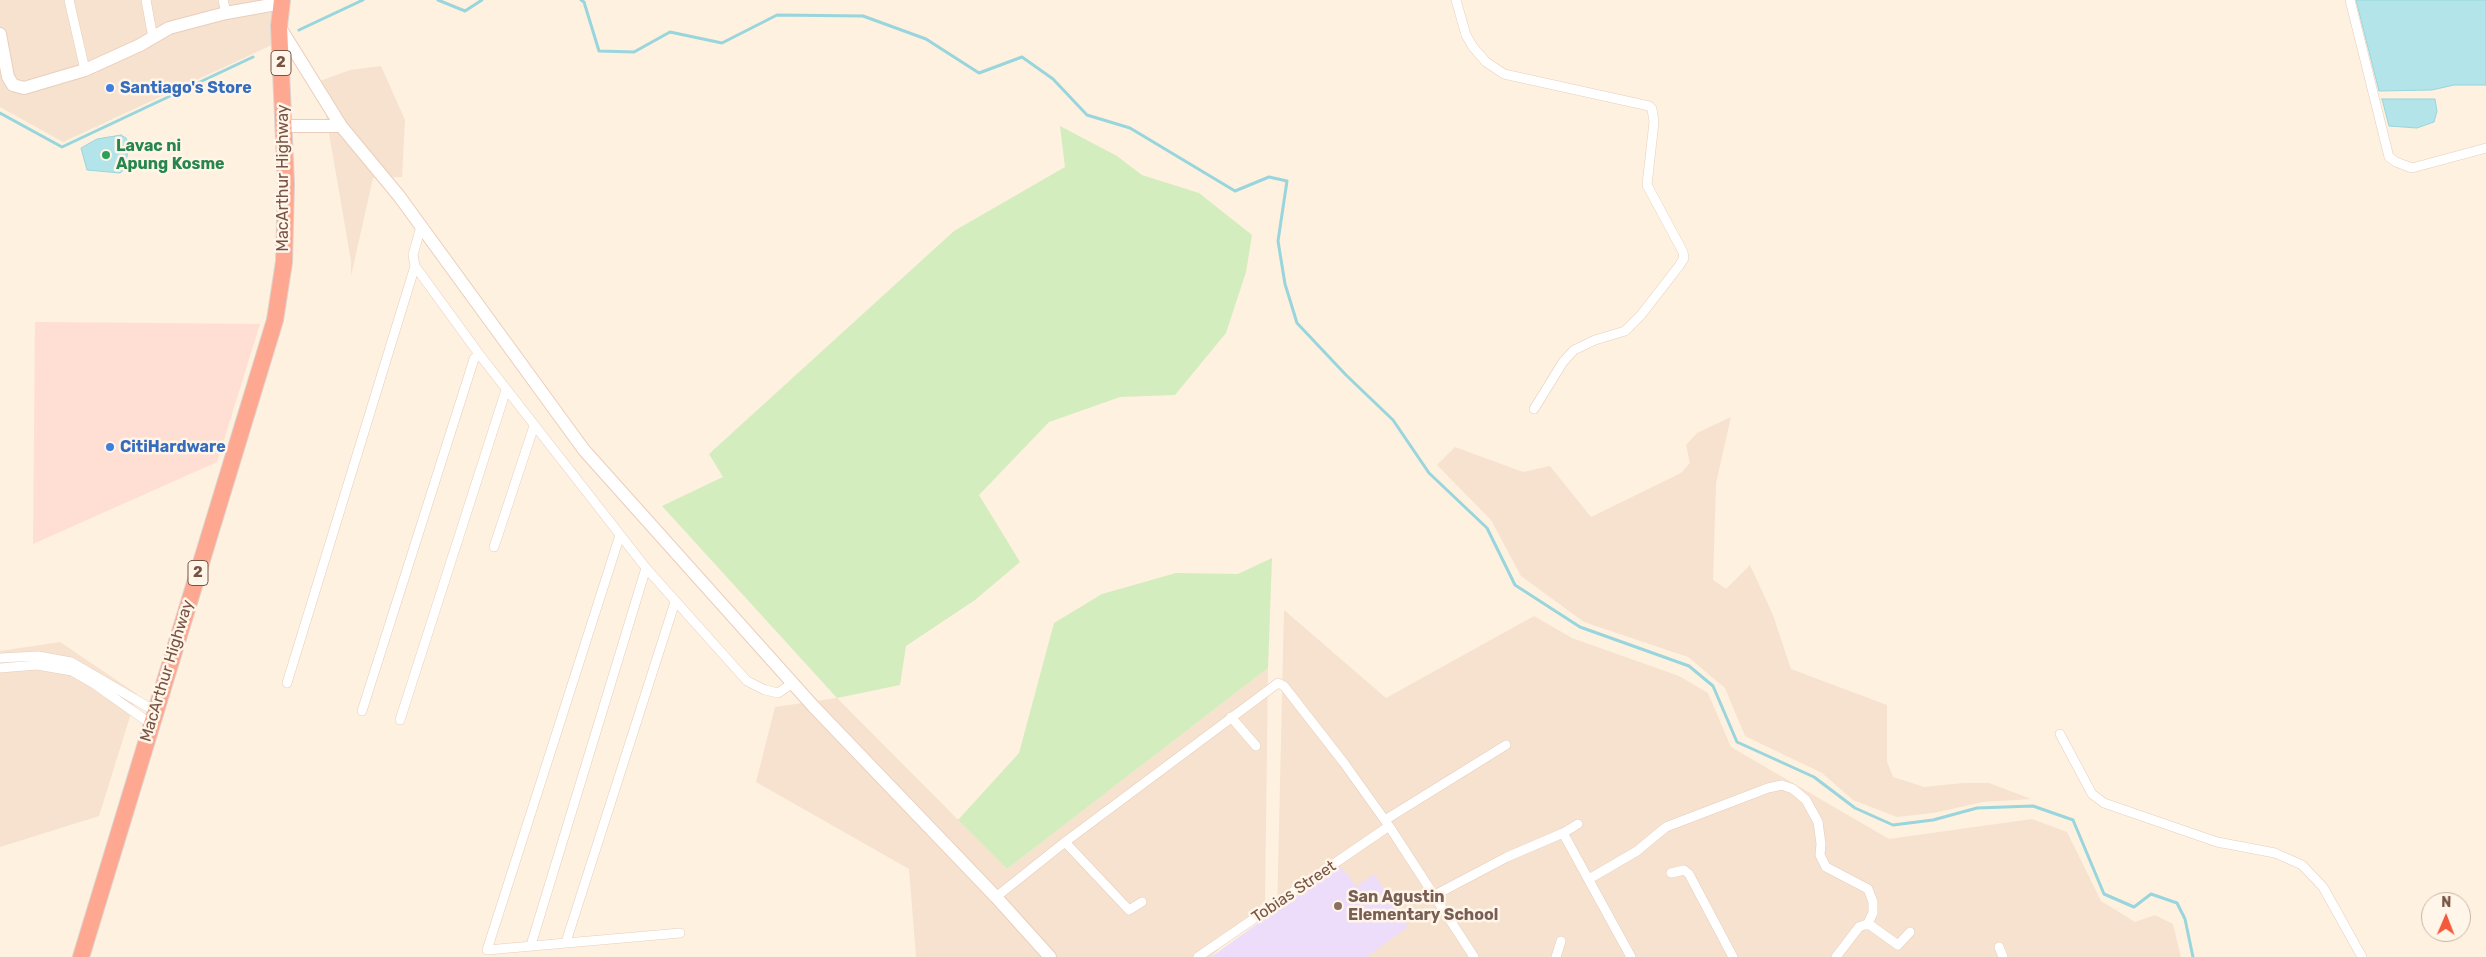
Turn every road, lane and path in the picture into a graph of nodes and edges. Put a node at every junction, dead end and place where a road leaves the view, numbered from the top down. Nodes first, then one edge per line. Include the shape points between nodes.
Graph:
1 (69, 0) edge
2 (146, 0) edge
3 (223, 0) edge
4 (1456, 0) edge
5 (2350, 0) edge
6 (282, 2) edge
7 (226, 13) junction
8 (279, 26) junction
9 (0, 34) edge
10 (153, 38) junction
11 (85, 70) junction
12 (284, 126) junction
13 (341, 126) junction
14 (2486, 148) edge
15 (421, 226) junction
16 (415, 266) junction
17 (479, 354) junction
18 (506, 390) junction
19 (1534, 409) dead end
20 (534, 426) junction
21 (620, 536) junction
22 (494, 546) dead end
23 (646, 568) junction
24 (676, 602) junction
25 (0, 658) edge
26 (0, 668) edge
27 (95, 679) junction
28 (287, 683) dead end
29 (793, 683) junction
30 (362, 711) dead end
31 (153, 717) junction
32 (1231, 717) junction
33 (400, 720) dead end
34 (2060, 734) dead end
35 (1506, 745) dead end
36 (1256, 746) dead end
37 (1387, 823) junction
38 (1578, 824) dead end
39 (1563, 833) junction
40 (1065, 842) junction
41 (1671, 874) dead end
42 (1589, 879) junction
43 (1435, 895) junction
44 (996, 897) junction
45 (1142, 902) dead end
46 (1867, 925) junction
47 (1910, 932) dead end
48 (680, 933) dead end
49 (1561, 941) dead end
50 (566, 942) junction
51 (531, 945) junction
52 (1999, 947) dead end
53 (81, 957) edge
54 (1050, 957) edge
55 (1198, 957) edge
56 (1474, 957) edge
57 (1556, 957) edge
58 (1631, 957) edge
59 (1733, 957) edge
60 (1836, 957) edge
61 (2003, 957) edge
62 (2362, 957) edge

1 - 11 street
2 - 10 street
3 - 7 street
4 - 19 street via 1466,35 1473,47 1486,62 1504,74 1650,106 1654,122 1648,185 1683,252 1684,258 1679,266 1641,316 1625,331 1574,350
5 - 14 street via 2389,157 2412,168
6 - 7 street
6 - 8 highway, MacArthur Highway / 2
7 - 10 street via 169,28
8 - 12 highway, MacArthur Highway / 2
8 - 13 street
9 - 11 street via 8,77 13,86 24,88
10 - 11 street
12 - 13 street
12 - 31 highway, MacArthur Highway / 2 via 284,262 275,320
13 - 15 street
15 - 16 street via 413,255
15 - 29 street via 584,450
16 - 17 street
16 - 28 street
17 - 18 street
17 - 30 street via 474,359
18 - 20 street
18 - 33 street
20 - 21 street
20 - 22 street
21 - 23 street
21 - 51 street via 487,950
23 - 24 street
23 - 51 street
24 - 29 street via 747,681 778,693
24 - 50 street
25 - 27 street via 54,657 71,662
26 - 27 street via 23,665 55,667
27 - 31 street
29 - 44 street
31 - 53 highway, MacArthur Highway / 2
32 - 36 street
32 - 37 street via 1272,685 1284,686
32 - 40 street
34 - 62 street via 2092,794 2104,803 2217,842 2275,853 2302,864 2323,887
35 - 37 street, Tobias Street
37 - 43 street
37 - 55 street, Tobias Street
38 - 39 street
39 - 42 street
39 - 43 street via 1507,857
40 - 44 street
40 - 45 street via 1129,910
41 - 59 street via 1684,870 1689,874
42 - 46 street via 1629,856 1666,827 1782,785 1806,800 1813,812 1820,833 1820,855 1826,867 1868,889 1873,913
42 - 58 street
43 - 56 street
44 - 54 street
46 - 47 street via 1898,946
46 - 60 street via 1859,927
48 - 50 street
49 - 57 street
50 - 51 street
52 - 61 street

